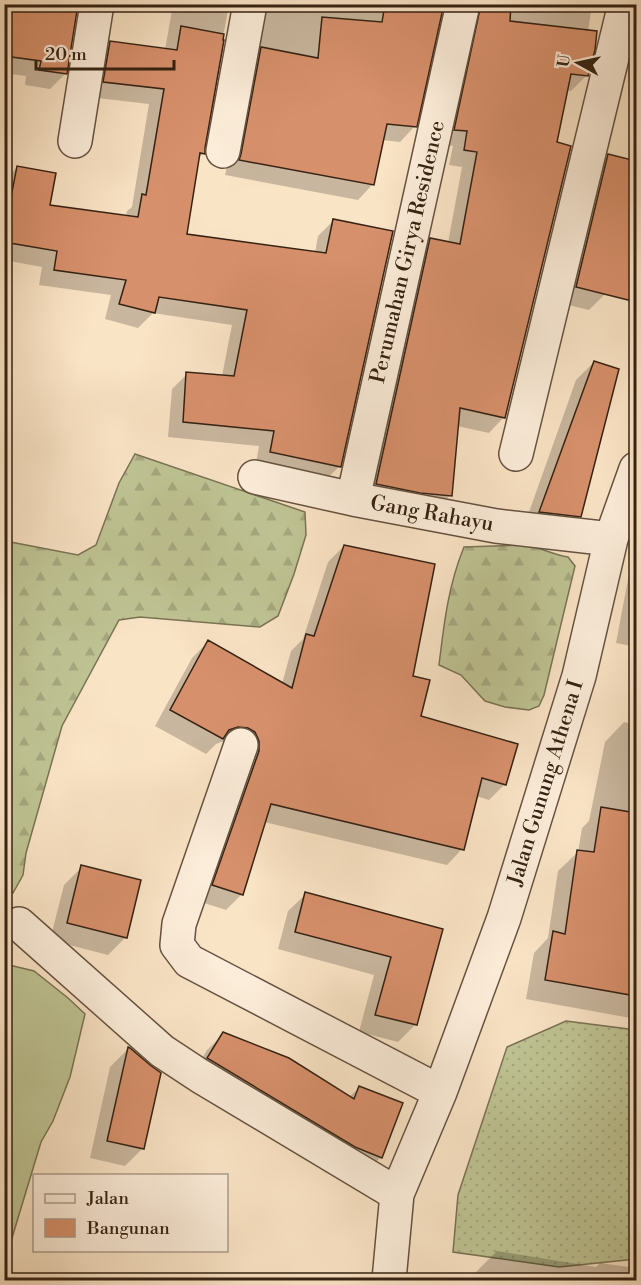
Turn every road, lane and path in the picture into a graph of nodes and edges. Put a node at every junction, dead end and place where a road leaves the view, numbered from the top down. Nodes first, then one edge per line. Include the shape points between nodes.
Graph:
1 (97, 4) edge
2 (250, 4) edge
3 (463, 4) edge
4 (625, 4) edge
5 (75, 141) dead end
6 (223, 151) dead end
7 (516, 454) dead end
8 (636, 469) edge
9 (255, 477) dead end
10 (353, 499) junction
11 (611, 539) junction
12 (241, 745) dead end
13 (19, 924) dead end
14 (440, 1092) junction
15 (397, 1194) junction
16 (389, 1281) edge

1 - 5 street
2 - 6 street
3 - 10 street, Perumahan Girya Residence
4 - 7 street
8 - 11 street, Jalan Gunung Athena I
9 - 10 street, Gang Rahayu
10 - 11 street, Gang Rahayu via 496,526
11 - 14 street, Jalan Gunung Athena I via 579,676 508,907
12 - 14 street via 179,924 177,945 189,961
13 - 15 street via 162,1051
14 - 15 street, Jalan Gunung Athena I
15 - 16 street, Jalan Gunung Athena I

